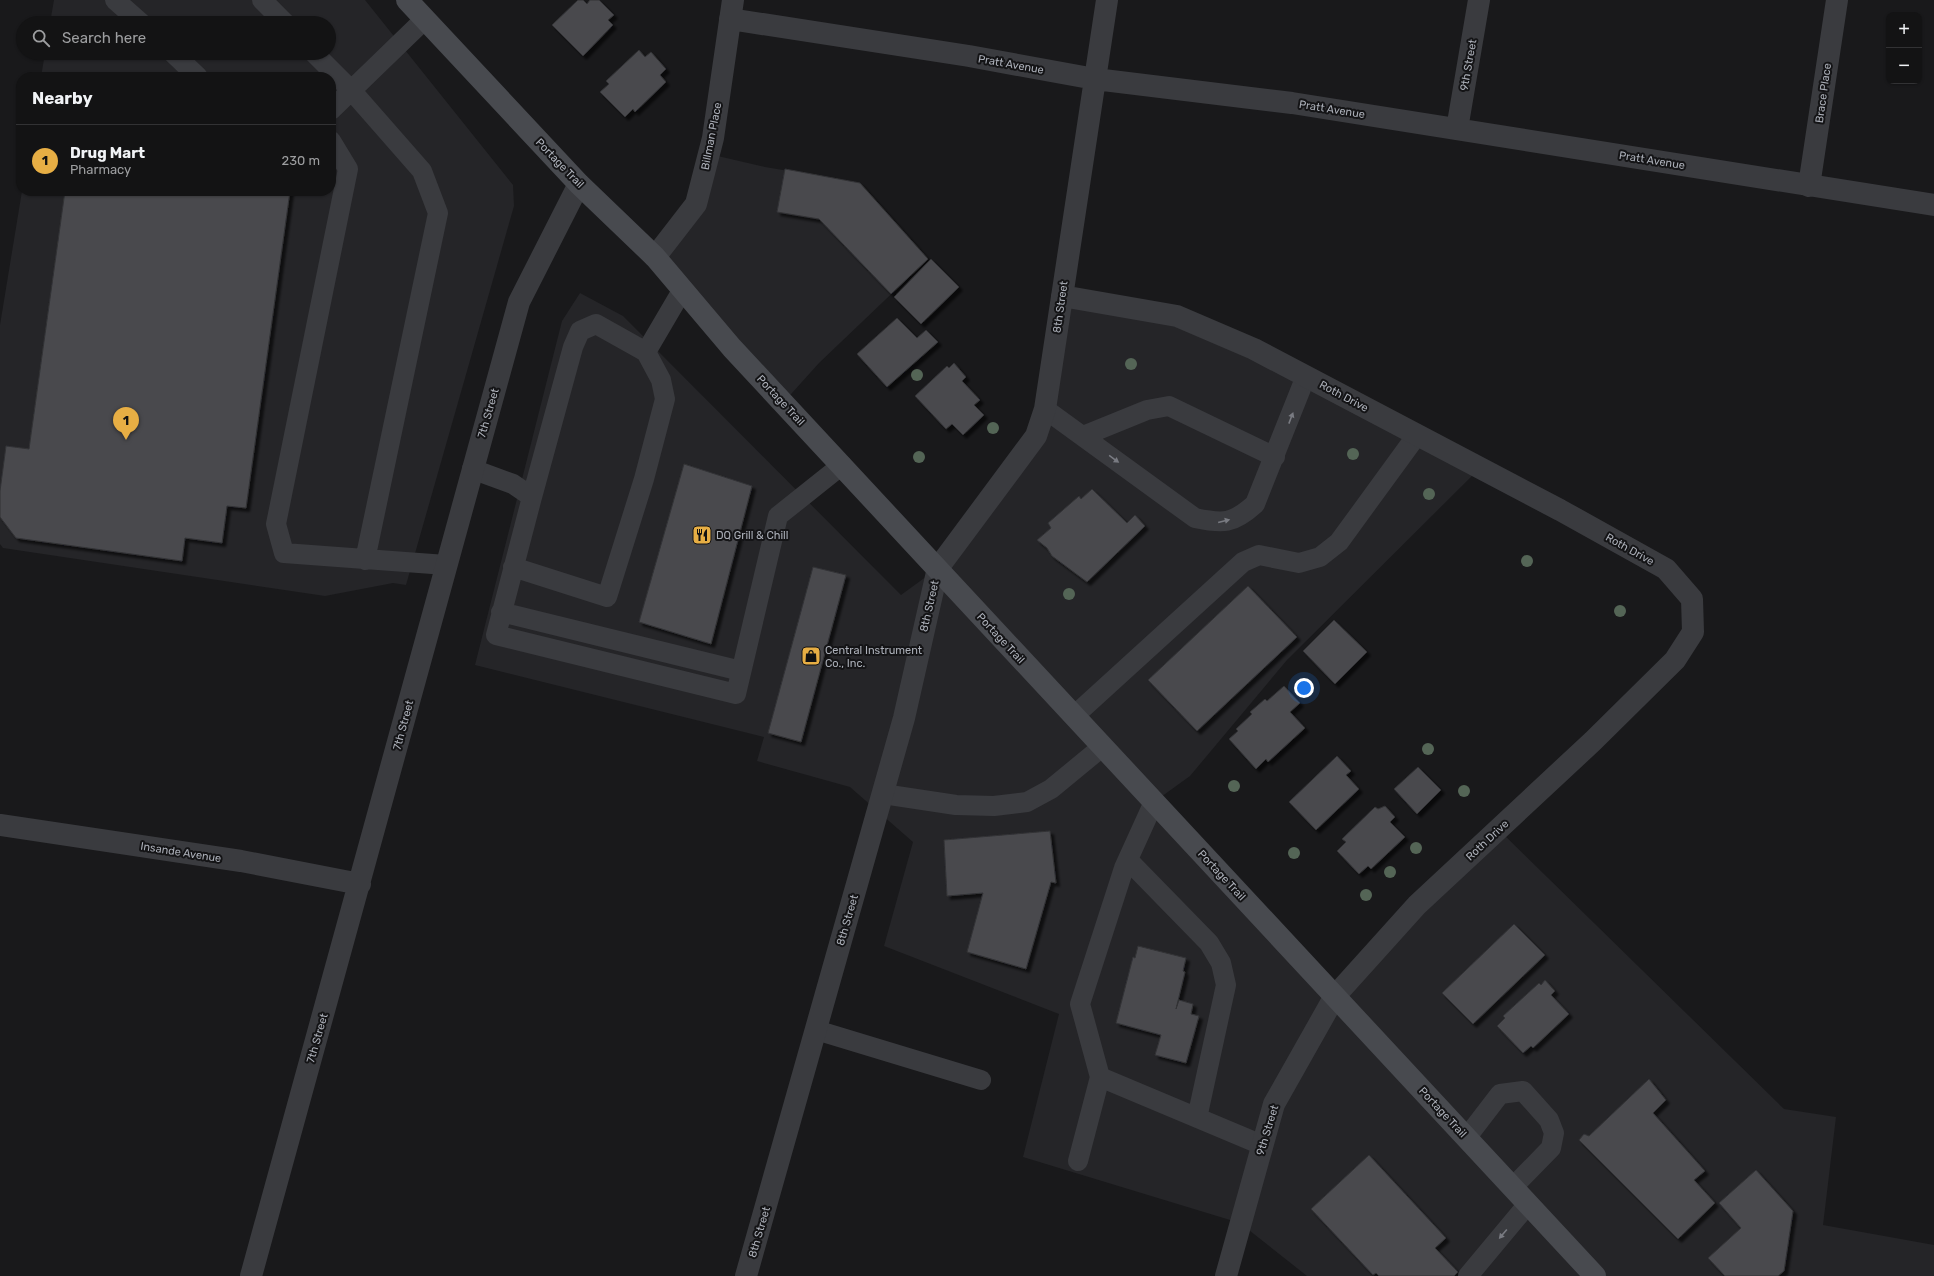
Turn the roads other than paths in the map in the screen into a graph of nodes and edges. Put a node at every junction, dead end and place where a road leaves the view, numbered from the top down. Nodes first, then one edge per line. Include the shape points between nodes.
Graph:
1 (115, 0) edge
2 (262, 0) edge
3 (407, 0) edge
4 (1107, 0) edge
5 (1479, 0) edge
6 (1837, 0) edge
7 (731, 10) edge
8 (133, 16) edge
9 (278, 16) edge
10 (425, 19) junction
11 (180, 60) edge
12 (321, 60) edge
13 (193, 72) edge
14 (333, 72) edge
15 (336, 75) edge
16 (1094, 79) junction
17 (351, 90) junction
18 (336, 105) edge
19 (1457, 129) junction
20 (336, 149) edge
21 (579, 184) junction
22 (1809, 186) junction
23 (1934, 205) edge
24 (655, 257) junction
25 (683, 289) junction
26 (1062, 296) junction
27 (646, 352) junction
28 (1306, 376) junction
29 (1046, 409) junction
30 (1417, 435) junction
31 (1083, 436) junction
32 (1275, 457) junction
33 (842, 465) junction
34 (472, 469) junction
35 (532, 497) junction
36 (365, 560) junction
37 (446, 565) junction
38 (513, 567) junction
39 (938, 568) junction
40 (1074, 716) junction
41 (1102, 747) junction
42 (883, 794) junction
43 (1154, 802) junction
44 (0, 825) edge
45 (1128, 860) junction
46 (360, 884) junction
47 (1335, 996) junction
48 (816, 1030) junction
49 (1100, 1077) junction
50 (981, 1080) dead end
51 (1197, 1118) junction
52 (1467, 1137) junction
53 (1262, 1145) junction
54 (1078, 1162) dead end
55 (1513, 1187) junction
56 (1528, 1204) junction
57 (251, 1276) edge
58 (746, 1276) edge
59 (1226, 1276) edge
60 (1468, 1276) edge
61 (1595, 1276) edge

1 - 8 lane
2 - 9 lane
3 - 10 main road, Portage Trail
4 - 16 street, 8th Street
5 - 19 street, 9th Street
6 - 22 street, Brace Place
7 - 16 street, Pratt Avenue
7 - 24 street, Billman Place via 713,138 696,204
10 - 17 lane
10 - 21 main road, Portage Trail
11 - 13 lane
12 - 14 lane
15 - 17 lane
16 - 19 street, Pratt Avenue via 1292,103
16 - 26 street, 8th Street
17 - 18 lane
17 - 36 lane via 422,171 438,213
19 - 22 street, Pratt Avenue
20 - 36 lane via 348,169 276,524 284,553
21 - 24 main road, Portage Trail
21 - 34 street, 7th Street via 519,302
22 - 23 street, Pratt Avenue
24 - 25 main road, Portage Trail
25 - 27 lane
25 - 33 main road, Portage Trail via 732,348
26 - 28 street, Roth Drive via 1177,316 1254,349
26 - 29 street, 8th Street
27 - 35 lane via 596,324 580,331 573,348
27 - 38 lane via 662,380 666,399 607,597
28 - 30 street, Roth Drive
32 -> 28 lane
29 - 31 lane
29 - 39 street, 8th Street via 1036,436
30 - 40 lane via 1339,542 1320,557 1299,563 1259,555 1242,562
30 - 47 street, Roth Drive via 1666,569 1692,599 1693,632 1675,660 1417,905
31 - 32 lane via 1147,410 1169,406
31 -> 32 lane via 1195,518 1219,523 1241,516 1255,504
33 - 38 lane via 778,516 736,694 496,635
33 - 39 main road, Portage Trail
34 - 35 lane via 513,484
34 - 37 street, 7th Street
35 - 38 lane
36 - 37 lane
37 - 46 street, 7th Street
39 - 40 main road, Portage Trail
39 - 42 street, 8th Street via 904,718
40 - 41 main road, Portage Trail
41 - 42 lane via 1051,789 1027,802 994,806 956,805
41 - 43 main road, Portage Trail
42 - 48 street, 8th Street
43 - 45 lane
43 - 47 main road, Portage Trail
44 - 46 street, Insande Avenue via 241,861
45 - 49 lane via 1080,1004
45 - 51 lane via 1209,943 1221,963 1226,984
46 - 57 street, 7th Street
47 - 52 main road, Portage Trail
47 - 53 street, 9th Street via 1274,1104
48 - 50 lane
48 - 58 street, 8th Street
49 - 51 lane
49 - 54 lane
51 - 53 lane
52 - 55 main road, Portage Trail
52 - 55 lane via 1500,1094 1522,1091 1549,1120 1554,1133 1550,1148
53 - 59 street, 9th Street
55 - 56 main road, Portage Trail
56 -> 60 lane
56 - 61 main road, Portage Trail

